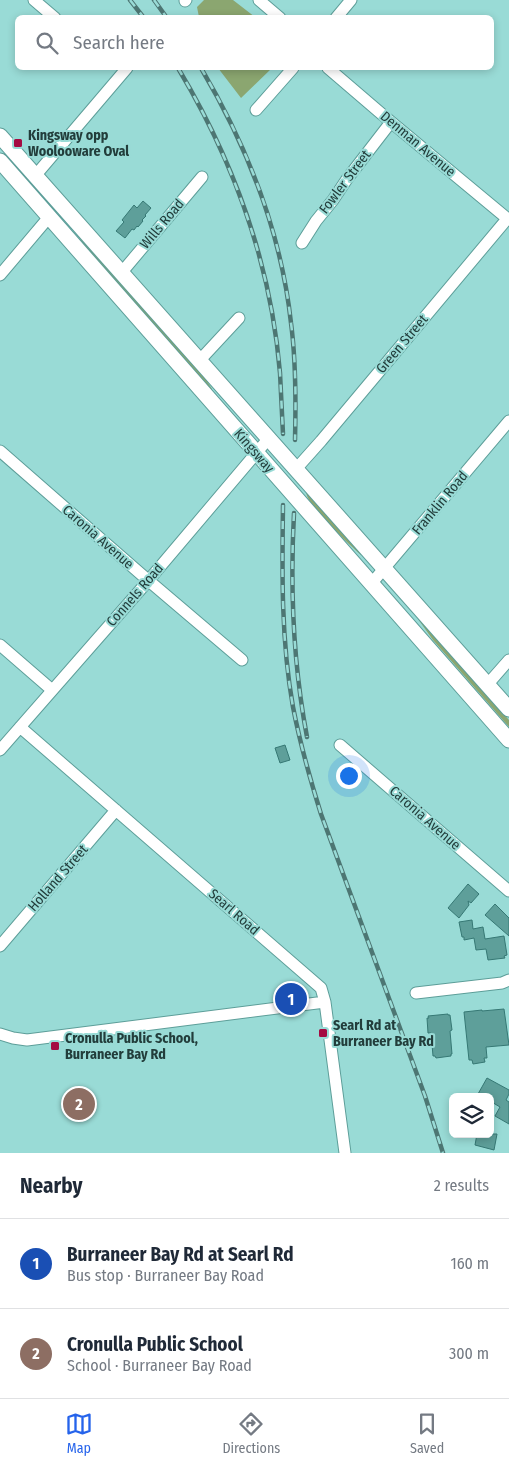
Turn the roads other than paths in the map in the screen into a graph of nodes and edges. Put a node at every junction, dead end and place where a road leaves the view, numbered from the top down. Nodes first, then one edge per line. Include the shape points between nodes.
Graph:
1 (34, 0) edge
2 (259, 0) edge
3 (351, 0) edge
4 (52, 15) edge
5 (276, 15) edge
6 (338, 15) edge
7 (121, 70) edge
8 (291, 70) edge
9 (330, 70) edge
10 (256, 110) dead end
11 (391, 122) junction
12 (0, 136) edge
13 (0, 162) edge
14 (35, 176) junction
15 (202, 177) dead end
16 (23, 188) junction
17 (49, 217) junction
18 (508, 220) edge
19 (302, 243) dead end
20 (122, 272) junction
21 (0, 275) edge
22 (239, 318) dead end
23 (200, 360) junction
24 (509, 421) edge
25 (269, 438) junction
26 (0, 451) edge
27 (256, 454) junction
28 (296, 468) junction
29 (384, 569) junction
30 (148, 581) junction
31 (371, 584) junction
32 (0, 645) edge
33 (242, 660) dead end
34 (509, 660) edge
35 (487, 685) junction
36 (52, 690) junction
37 (509, 709) edge
38 (20, 727) junction
39 (509, 740) edge
40 (340, 745) dead end
41 (0, 750) edge
42 (116, 810) junction
43 (509, 891) edge
44 (0, 946) edge
45 (509, 980) edge
46 (416, 993) dead end
47 (325, 1002) junction
48 (0, 1034) edge
49 (345, 1153) edge

1 - 4 street
2 - 5 street
3 - 6 street
7 - 14 street
8 - 10 street
9 - 11 street, Denman Avenue
11 - 18 street, Denman Avenue
11 - 19 street, Fowler Street
12 - 14 main road, Kingsway
13 - 16 main road, Kingsway
14 - 16 main road
14 - 20 main road, Kingsway
15 - 20 street, Wills Road
16 - 17 main road, Kingsway
17 - 21 street
17 - 27 main road, Kingsway
18 - 28 street, Green Street
20 - 23 main road, Kingsway
22 - 23 street
23 - 25 main road, Kingsway
24 - 29 street, Franklin Road
25 - 27 street, Connels Road
25 - 28 main road, Kingsway
26 - 30 street, Caronia Avenue
27 - 30 street, Connels Road
27 - 31 main road, Kingsway
28 - 29 main road, Kingsway
29 - 31 street, Franklin Road
29 - 35 main road, Kingsway
30 - 33 street, Caronia Avenue
30 - 36 street, Connels Road
31 - 39 main road, Kingsway
32 - 36 street
34 - 35 street
35 - 37 main road, Kingsway
36 - 38 street, Connels Road
38 - 41 street, Connels Road
38 - 42 street, Searl Road
40 - 43 street, Caronia Avenue
42 - 44 street, Holland Street
42 - 47 street, Searl Road via 321,988
45 - 46 street
47 - 48 street via 28,1040
47 - 49 street, Searl Road

